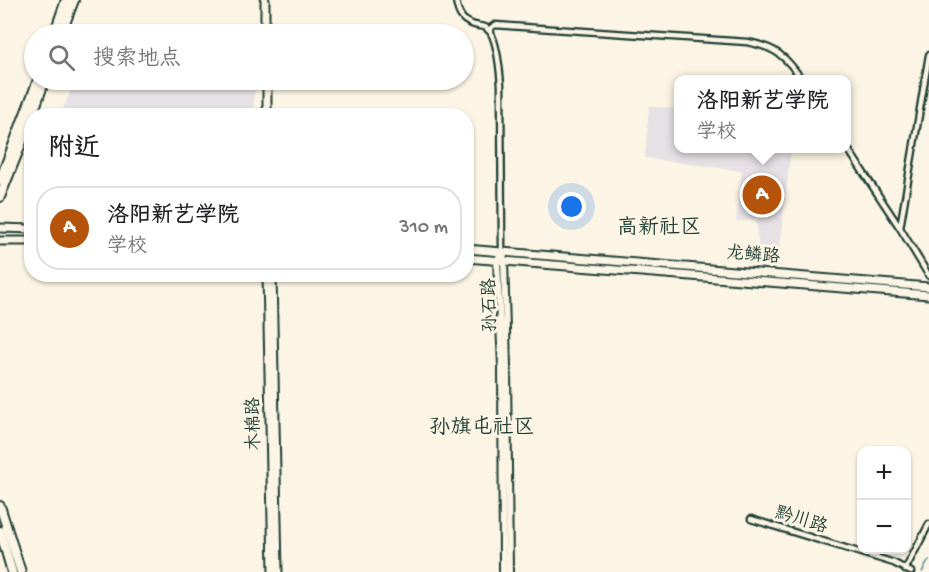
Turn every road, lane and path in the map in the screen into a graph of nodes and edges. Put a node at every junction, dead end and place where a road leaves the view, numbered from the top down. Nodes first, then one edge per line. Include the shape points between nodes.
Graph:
1 (263, 0) edge
2 (456, 0) edge
3 (70, 1) edge
4 (58, 24) edge
5 (64, 24) edge
6 (264, 24) edge
7 (468, 24) edge
8 (474, 25) edge
9 (488, 30) junction
10 (929, 55) edge
11 (929, 70) edge
12 (799, 75) edge
13 (34, 90) edge
14 (41, 90) edge
15 (265, 90) edge
16 (27, 108) edge
17 (35, 108) edge
18 (266, 108) edge
19 (24, 117) edge
20 (24, 136) edge
21 (915, 140) junction
22 (851, 153) edge
23 (0, 180) edge
24 (0, 197) edge
25 (0, 228) edge
26 (900, 228) junction
27 (24, 229) edge
28 (0, 241) edge
29 (24, 241) edge
30 (474, 249) edge
31 (502, 251) junction
32 (474, 259) edge
33 (501, 261) junction
34 (929, 276) edge
35 (267, 282) edge
36 (272, 282) edge
37 (929, 286) edge
38 (929, 295) edge
39 (0, 506) edge
40 (751, 519) dead end
41 (929, 524) edge
42 (0, 531) edge
43 (904, 571) edge
44 (19, 572) edge
45 (273, 572) edge
46 (278, 572) edge
47 (503, 572) edge
48 (509, 572) edge
49 (910, 572) edge

1 - 6 main road
2 - 7 street via 460,17
3 - 4 main road
3 - 5 main road
8 - 9 street
9 - 12 street via 495,26 747,42 772,48
9 - 31 street via 499,63 501,85
10 - 21 street
11 - 21 street
13 - 16 main road
14 - 17 main road
15 - 18 main road
19 - 23 main road
20 - 24 main road
21 - 26 street
22 - 26 street
25 - 27 main road
26 - 34 street
28 - 29 main road
30 - 31 main road, 龙鳞路
31 - 33 street, 孙石路
31 - 37 main road, 龙鳞路
32 - 33 main road, 龙鳞路
33 - 38 main road, 龙鳞路
33 - 47 street, 孙石路
33 - 48 street, 孙石路
35 - 45 main road, 木棉路
36 - 46 main road, 木棉路
39 - 44 main road
40 - 43 street, 黔川路 via 894,563
41 - 43 street
42 - 44 main road
43 - 49 street, 黔川路

